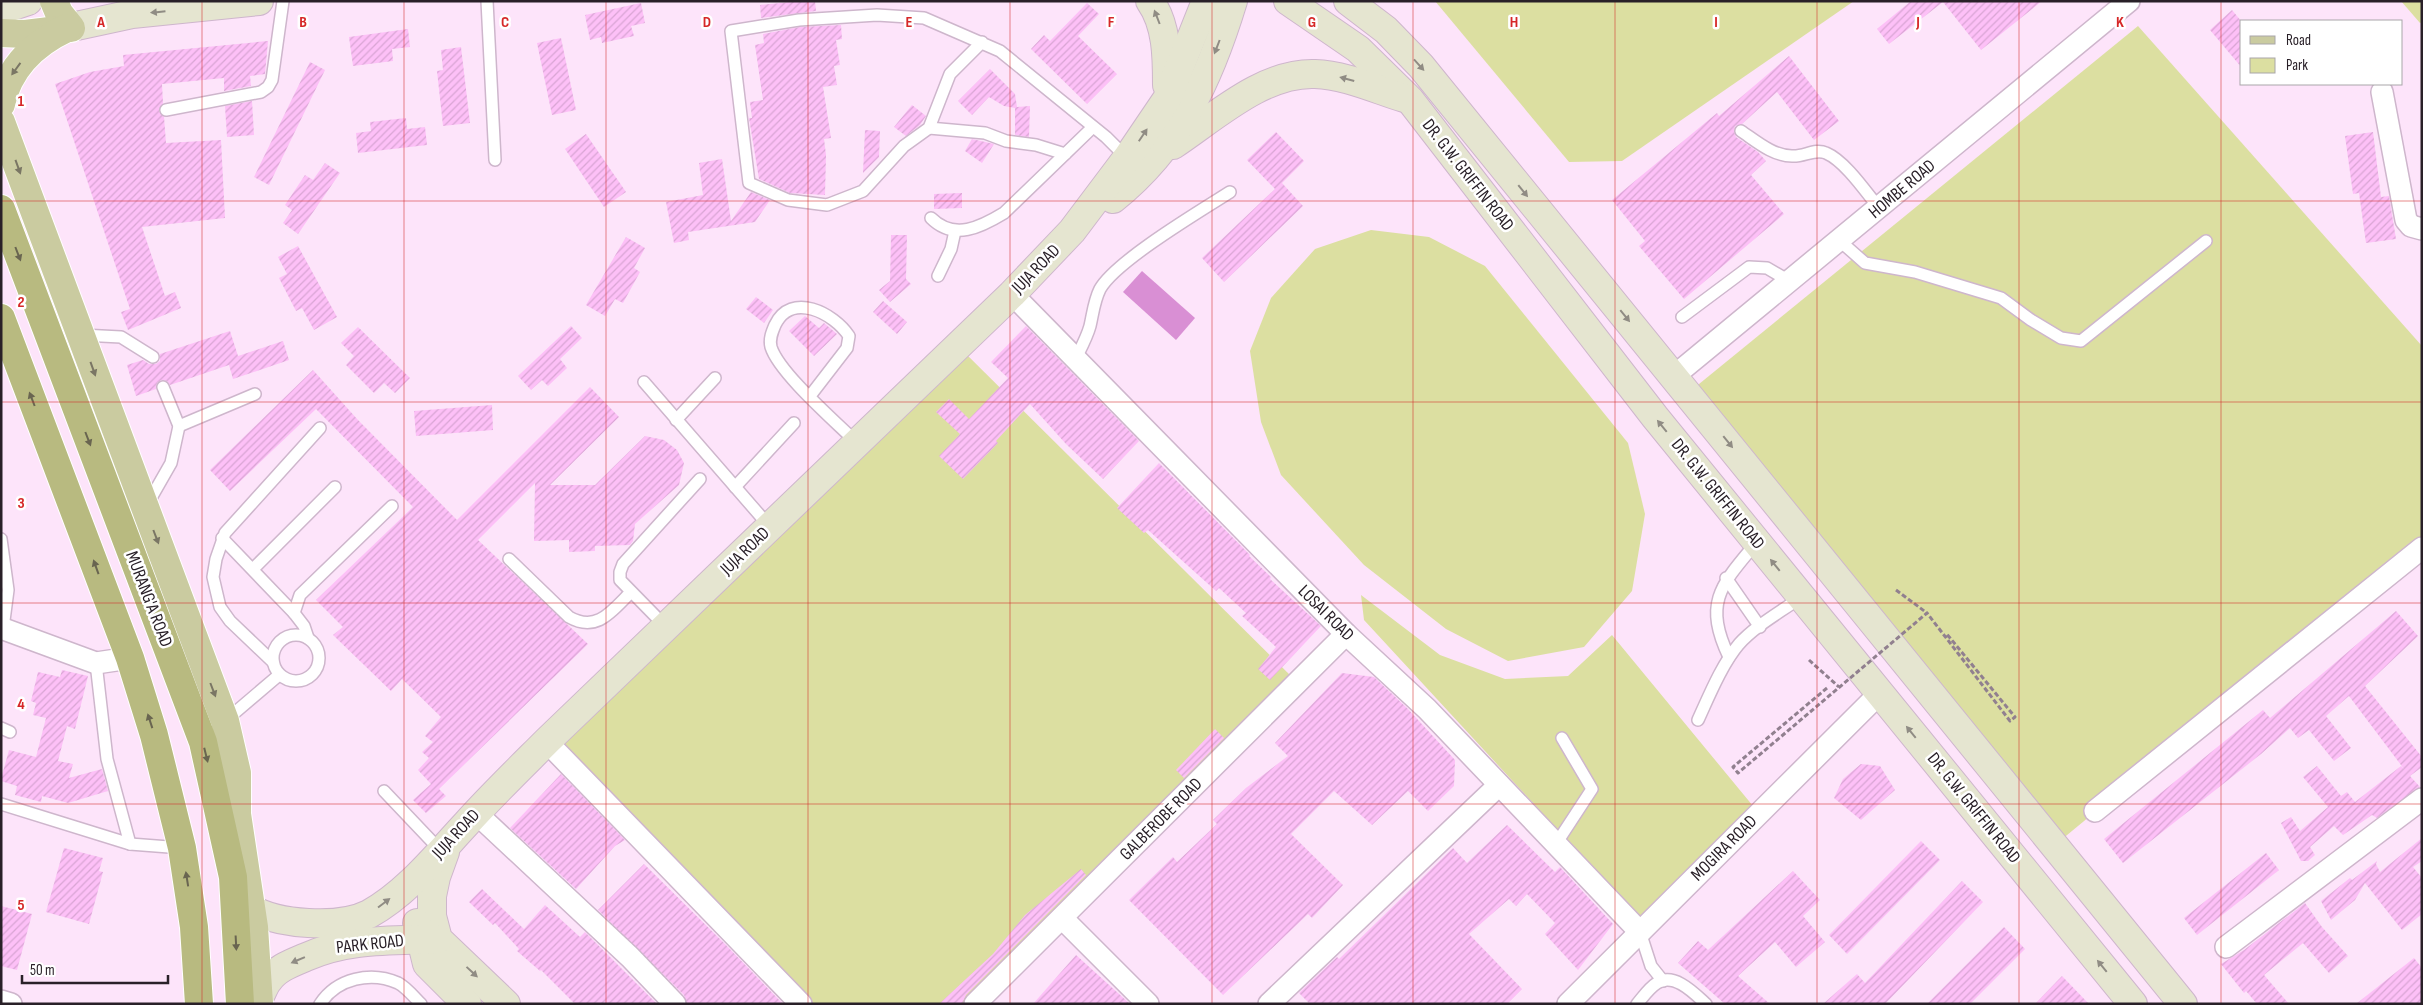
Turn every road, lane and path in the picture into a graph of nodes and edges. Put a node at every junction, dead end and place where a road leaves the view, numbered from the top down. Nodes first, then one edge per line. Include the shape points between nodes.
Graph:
1 (28, 1) edge
2 (54, 1) edge
3 (259, 1) edge
4 (283, 1) edge
5 (487, 1) edge
6 (1150, 1) edge
7 (1206, 1) edge
8 (1233, 1) edge
9 (1288, 1) edge
10 (1348, 1) edge
11 (1371, 1) edge
12 (2127, 2) edge
13 (1, 10) edge
14 (69, 28) junction
15 (1386, 30) junction
16 (1, 33) edge
17 (982, 42) junction
18 (2382, 92) dead end
19 (1167, 99) junction
20 (1410, 100) junction
21 (1, 104) edge
22 (166, 110) dead end
23 (1, 122) edge
24 (1093, 127) junction
25 (929, 128) junction
26 (1741, 131) dead end
27 (1065, 154) junction
28 (1157, 156) junction
29 (1127, 158) junction
30 (495, 160) dead end
31 (1230, 192) dead end
32 (1879, 208) junction
33 (1, 209) edge
34 (931, 218) dead end
35 (2422, 230) edge
36 (955, 231) junction
37 (1072, 231) junction
38 (1840, 241) junction
39 (2206, 241) dead end
40 (938, 276) dead end
41 (1791, 282) junction
42 (1012, 294) junction
43 (1682, 317) dead end
44 (1, 318) edge
45 (80, 334) junction
46 (153, 357) dead end
47 (1076, 358) junction
48 (1674, 376) junction
49 (715, 378) dead end
50 (644, 382) dead end
51 (163, 387) dead end
52 (255, 394) dead end
53 (810, 396) junction
54 (676, 420) junction
55 (794, 423) dead end
56 (179, 426) junction
57 (320, 428) dead end
58 (858, 443) junction
59 (700, 479) dead end
60 (335, 487) dead end
61 (735, 487) junction
62 (392, 506) dead end
63 (145, 508) junction
64 (770, 527) junction
65 (222, 538) junction
66 (1, 540) edge
67 (1756, 542) junction
68 (2418, 558) edge
69 (509, 559) dead end
70 (253, 569) junction
71 (1726, 578) junction
72 (1896, 590) dead end
73 (631, 592) junction
74 (1801, 597) junction
75 (294, 613) junction
76 (1927, 613) junction
77 (666, 627) junction
78 (1760, 627) junction
79 (2, 628) edge
80 (1946, 633) dead end
81 (1346, 634) junction
82 (308, 638) junction
83 (130, 658) junction
84 (1729, 658) junction
85 (1809, 660) dead end
86 (273, 662) junction
87 (96, 663) junction
88 (279, 675) junction
89 (1839, 687) junction
90 (1828, 688) dead end
91 (1880, 693) junction
92 (1698, 720) dead end
93 (225, 721) junction
94 (1562, 738) dead end
95 (547, 742) junction
96 (1499, 785) junction
97 (384, 791) dead end
98 (2422, 799) edge
99 (1, 804) edge
100 (2095, 811) dead end
101 (476, 813) junction
102 (130, 844) junction
103 (1556, 844) junction
104 (445, 846) junction
105 (182, 848) junction
106 (238, 860) junction
107 (420, 872) junction
108 (250, 908) junction
109 (1062, 918) junction
110 (1640, 932) junction
111 (429, 939) junction
112 (2226, 947) dead end
113 (1663, 981) junction
114 (1, 1001) edge
115 (253, 1002) edge
116 (462, 1002) edge
117 (11, 1004) edge
118 (199, 1004) edge
119 (320, 1004) edge
120 (421, 1004) edge
121 (506, 1004) edge
122 (675, 1004) edge
123 (801, 1004) edge
124 (975, 1004) edge
125 (1148, 1004) edge
126 (1269, 1004) edge
127 (1568, 1004) edge
128 (1637, 1004) edge
129 (1706, 1004) edge
130 (2134, 1004) edge
131 (2183, 1004) edge

1 - 13 main road
2 - 14 main road
3 -> 14 main road via 132,14
4 - 22 lane via 272,80 268,88
5 - 30 lane
19 -> 6 main road via 1168,50
7 - 19 main road, JUJA ROAD
8 -> 28 main road, JUJA ROAD via 1188,115
9 - 20 main road, DR. G.W. GRIFFIN ROAD via 1358,49
10 - 15 main road, DR. G.W. GRIFFIN ROAD
11 - 15 main road
12 - 32 street, HOMBE ROAD
14 - 16 main road via 25,34
14 -> 21 main road via 47,38 30,52 8,81
15 -> 48 main road, DR. G.W. GRIFFIN ROAD via 1421,66
17 - 24 lane via 1000,51
17 - 25 lane via 950,74
17 - 25 lane via 924,18 877,15 799,20 731,31 749,183 788,200 827,204 863,191 904,146
18 - 35 street via 2406,220
29 -> 19 main road, JUJA ROAD
20 -> 28 main road via 1345,78 1314,74 1284,77 1254,89
67 -> 20 main road, DR. G.W. GRIFFIN ROAD via 1649,410
23 -> 45 main road
24 - 27 lane
24 - 29 lane
25 - 27 lane via 984,133
26 - 32 lane via 1780,155 1794,156 1814,151 1828,153
27 - 36 lane via 1004,213 981,226
28 - 37 main road, JUJA ROAD via 1121,192
29 - 37 main road, JUJA ROAD
31 - 47 lane via 1116,270 1101,288 1092,308 1090,328
32 - 38 street, HOMBE ROAD
33 -> 106 highway, MURANG'A ROAD via 203,742
34 - 36 lane via 942,228
36 - 40 lane via 951,249
37 - 42 main road, JUJA ROAD
38 - 39 lane via 1865,263 1915,272 2001,298 2061,338 2081,340
38 - 41 street, HOMBE ROAD
41 - 43 lane via 1767,268 1749,267
41 - 48 street, HOMBE ROAD
42 - 47 street, LOSAI ROAD
42 - 58 main road, JUJA ROAD
83 -> 44 highway
45 - 46 lane via 121,337
45 -> 63 main road
47 - 81 street, LOSAI ROAD
48 -> 131 main road, DR. G.W. GRIFFIN ROAD
49 - 54 lane
50 - 54 lane
51 - 56 lane
52 - 56 lane
53 - 53 lane via 783,368 770,342 777,321 784,312 795,308 805,307 827,314 848,336 848,348
53 - 58 lane
54 - 61 lane
55 - 61 lane
56 - 63 lane via 171,463
57 - 65 lane
58 - 64 main road, JUJA ROAD
59 - 73 lane via 623,564 620,580
60 - 70 lane
61 - 64 lane
62 - 75 lane via 300,594
63 -> 93 main road
64 - 77 main road, JUJA ROAD
65 - 70 lane
65 - 86 lane via 213,577 220,608
66 - 79 lane via 8,590
67 - 71 lane
74 -> 67 main road, DR. G.W. GRIFFIN ROAD
68 - 100 street
69 - 73 lane via 579,623 592,624 608,615
70 - 75 lane
71 - 78 lane
71 - 84 lane via 1715,615
72 - 76 path
73 - 77 lane
74 - 78 lane
74 - 91 main road, DR. G.W. GRIFFIN ROAD
75 - 82 lane
76 - 80 path, bridge via 2010,721 2015,717
76 - 89 path, bridge
77 - 95 main road, JUJA ROAD
78 - 84 lane
79 - 87 street
81 - 96 street, LOSAI ROAD via 1427,709
81 - 109 street, GALBEROBE ROAD
82 - 86 lane via 300,634 285,637 275,647
82 - 88 lane via 313,640 320,654 318,669 308,680 293,682
83 - 87 street
105 -> 83 highway via 154,736
84 - 92 lane
85 - 89 path
86 - 88 lane
87 - 102 lane via 107,759
88 - 93 lane
89 - 90 path, bridge via 1738,773 1733,767
91 - 110 street, MOGIRA ROAD
130 -> 91 main road, DR. G.W. GRIFFIN ROAD
93 - 106 main road via 237,773
94 - 103 lane via 1592,789
95 - 101 main road, JUJA ROAD
95 - 123 street
96 - 103 street, LOSAI ROAD
96 - 126 street
97 - 104 lane
98 - 112 street
99 - 102 lane
101 - 104 main road, JUJA ROAD
101 - 122 street
102 - 105 lane
103 - 110 street, LOSAI ROAD
104 - 107 main road, JUJA ROAD
104 - 111 main road via 432,896
118 -> 105 highway via 194,927
106 - 108 main road, MURANG'A ROAD
106 -> 115 highway, MURANG'A ROAD via 233,877
108 -> 107 main road, JUJA ROAD via 276,918 342,922 367,914 383,904
107 - 111 main road, JUJA ROAD via 415,905
108 - 115 main road, MURANG'A ROAD
109 - 124 street, GALBEROBE ROAD
109 - 125 street
110 - 113 lane via 1651,966
110 - 127 street, MOGIRA ROAD
111 -> 115 main road, PARK ROAD via 363,941 316,952 276,973
111 - 116 main road, PARK ROAD via 428,964
111 -> 121 main road
113 - 128 lane via 1656,983
113 - 129 lane via 1684,984
114 - 117 street
119 - 120 lane via 343,983 363,976 400,984

